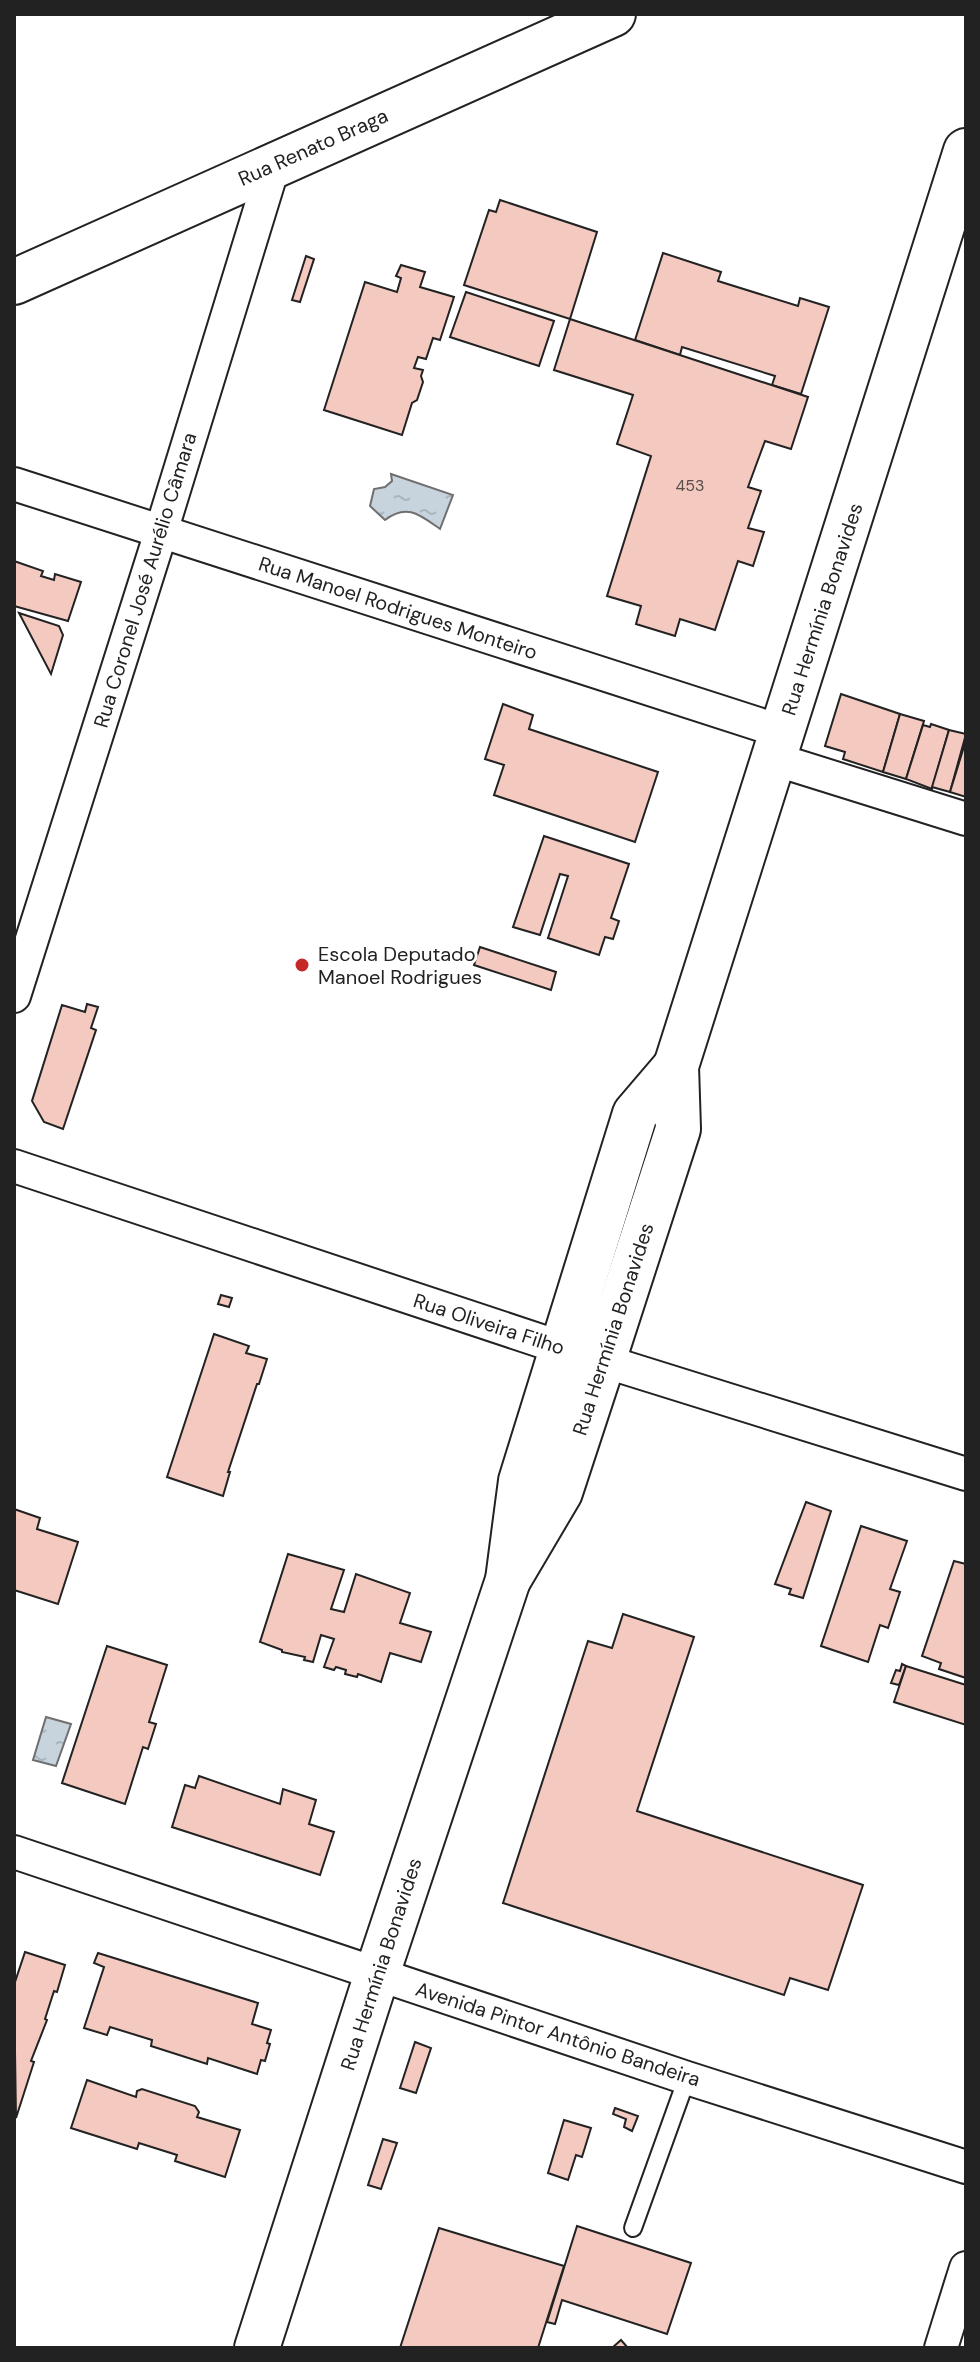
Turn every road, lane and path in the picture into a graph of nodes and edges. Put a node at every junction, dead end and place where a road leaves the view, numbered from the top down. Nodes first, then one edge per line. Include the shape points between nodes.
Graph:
1 (613, 14) edge
2 (966, 151) edge
3 (274, 164) junction
4 (14, 282) edge
5 (14, 484) edge
6 (161, 532) junction
7 (778, 746) junction
8 (966, 819) edge
9 (14, 996) edge
10 (676, 1066) junction
11 (14, 1166) edge
12 (562, 1348) junction
13 (603, 1361) junction
14 (966, 1474) edge
15 (508, 1580) junction
16 (14, 1852) edge
17 (377, 1974) junction
18 (687, 2078) junction
19 (966, 2167) edge
20 (633, 2228) dead end
21 (966, 2268) edge
22 (257, 2348) edge
23 (941, 2348) edge

1 - 3 main road, Rua Renato Braga
2 - 7 main road, Rua Hermínia Bonavides
3 - 4 main road, Rua Renato Braga
3 - 6 street, Rua Coronel José Aurélio Câmara
5 - 6 street, Rua Manoel Rodrigues Monteiro
6 - 7 street, Rua Manoel Rodrigues Monteiro
6 - 9 street, Rua Coronel José Aurélio Câmara
7 - 8 street, Rua Manoel Rodrigues Monteiro
7 - 10 main road, Rua Hermínia Bonavides
10 - 12 main road, Rua Hermínia Bonavides via 635,1114
10 - 13 main road, Rua Hermínia Bonavides via 678,1129
11 - 12 street, Rua Oliveira Filho
12 - 13 street, Rua Oliveira Filho
12 - 15 main road, Rua Hermínia Bonavides via 521,1481
13 - 14 street, Rua Oliveira Filho
13 - 15 main road, Rua Hermínia Bonavides via 560,1492
15 - 17 main road, Rua Hermínia Bonavides
16 - 17 street, Avenida Pintor Antônio Bandeira
17 - 18 street, Avenida Pintor Antônio Bandeira
17 - 22 main road, Rua Hermínia Bonavides
18 - 19 street, Avenida Pintor Antônio Bandeira
18 - 20 lane
21 - 23 street

